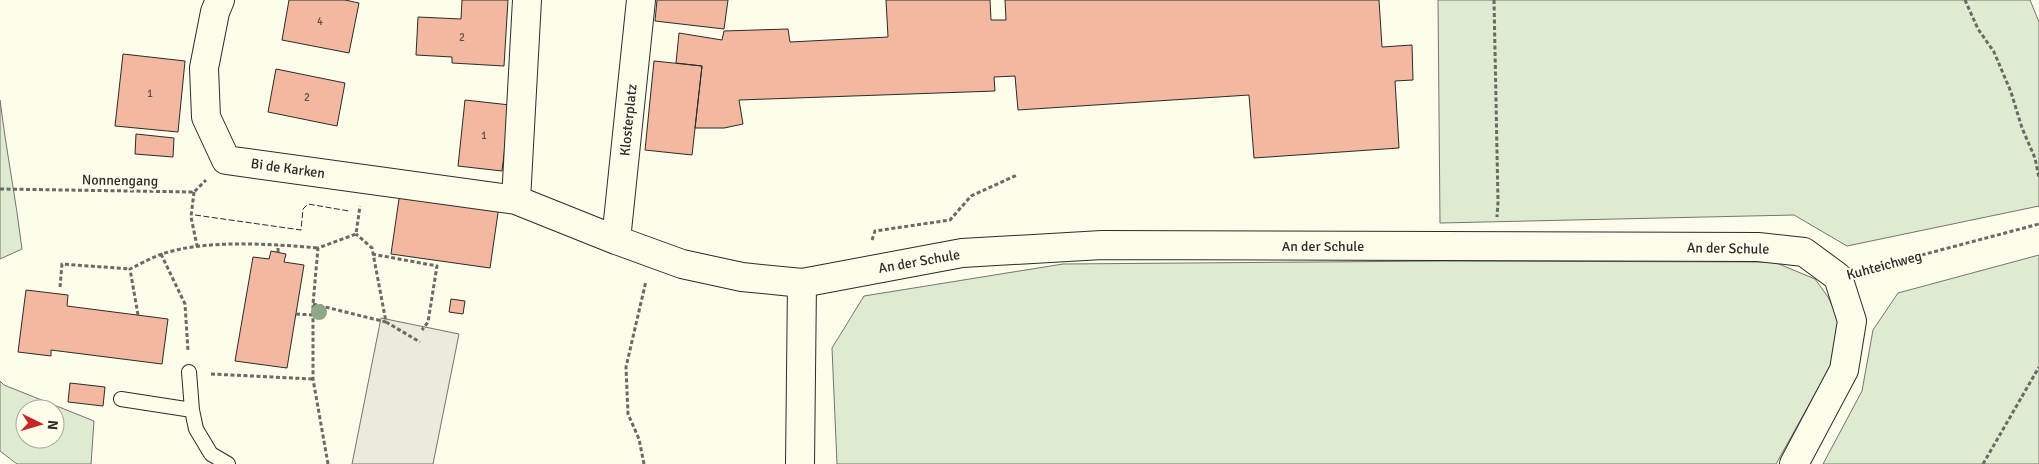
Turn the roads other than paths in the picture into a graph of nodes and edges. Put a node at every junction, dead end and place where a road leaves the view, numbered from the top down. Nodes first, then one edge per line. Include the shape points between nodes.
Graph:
1 (220, 0) edge
2 (527, 0) edge
3 (641, 0) edge
4 (516, 200) junction
5 (616, 240) junction
6 (1838, 277) joint
7 (802, 283) junction
8 (189, 372) road end
9 (121, 399) dead end
10 (192, 410) junction
11 (228, 464) edge
12 (800, 464) edge
13 (1794, 464) edge

1 - 4 street, Bi de Karken via 204,68 206,117 226,160
2 - 4 street
3 - 5 street, Klosterplatz
4 - 5 street, An der Schule
5 - 7 street, An der Schule via 682,264 742,277
6 - 7 street, An der Schule via 1804,252 1758,247 1102,245 962,253
6 - 13 street, Kuhteichweg via 1852,321 1844,370
7 - 12 street
8 - 10 lane
9 - 10 lane
10 - 11 lane via 196,429 211,454

